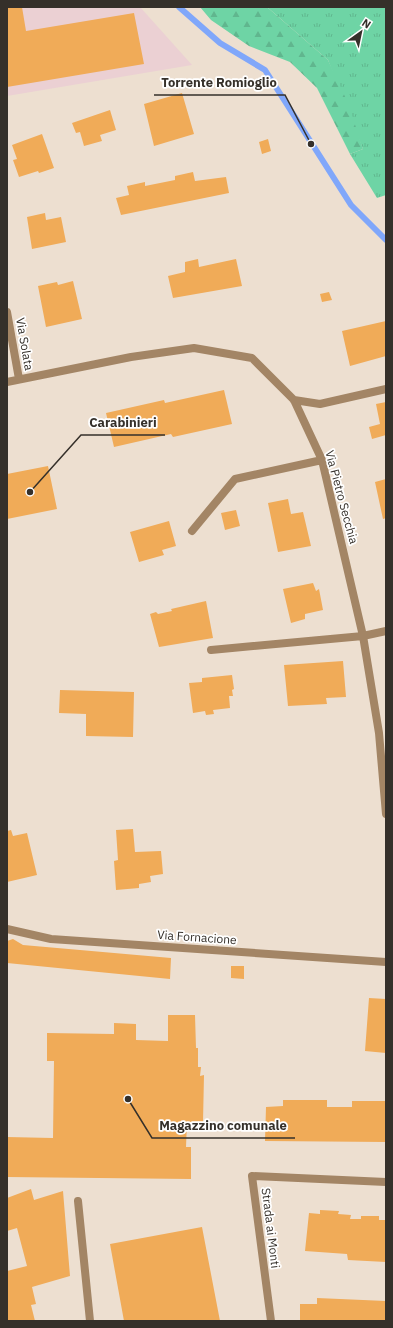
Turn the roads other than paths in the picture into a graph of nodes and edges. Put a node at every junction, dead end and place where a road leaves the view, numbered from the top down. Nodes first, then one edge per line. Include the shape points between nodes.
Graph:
1 (7, 312) edge
2 (19, 379) junction
3 (7, 382) edge
4 (386, 389) edge
5 (294, 400) junction
6 (322, 460) junction
7 (192, 531) dead end
8 (386, 631) edge
9 (363, 636) junction
10 (211, 650) dead end
11 (386, 814) edge
12 (7, 929) edge
13 (386, 962) edge
14 (386, 1182) edge
15 (78, 1201) dead end
16 (90, 1321) edge
17 (271, 1321) edge

1 - 2 street, Via Solata
2 - 3 street, Via Pietro Secchia
2 - 5 street, Via Pietro Secchia via 131,357 194,348 252,358
4 - 5 street via 320,404
5 - 6 street, Via Pietro Secchia
6 - 7 street via 235,479
6 - 9 street, Via Pietro Secchia
8 - 9 street
9 - 10 street
9 - 11 street, Via Pietro Secchia via 379,733
12 - 13 street, Via Fornacione via 51,938
14 - 17 street, Strada ai Monti via 252,1176
15 - 16 street

